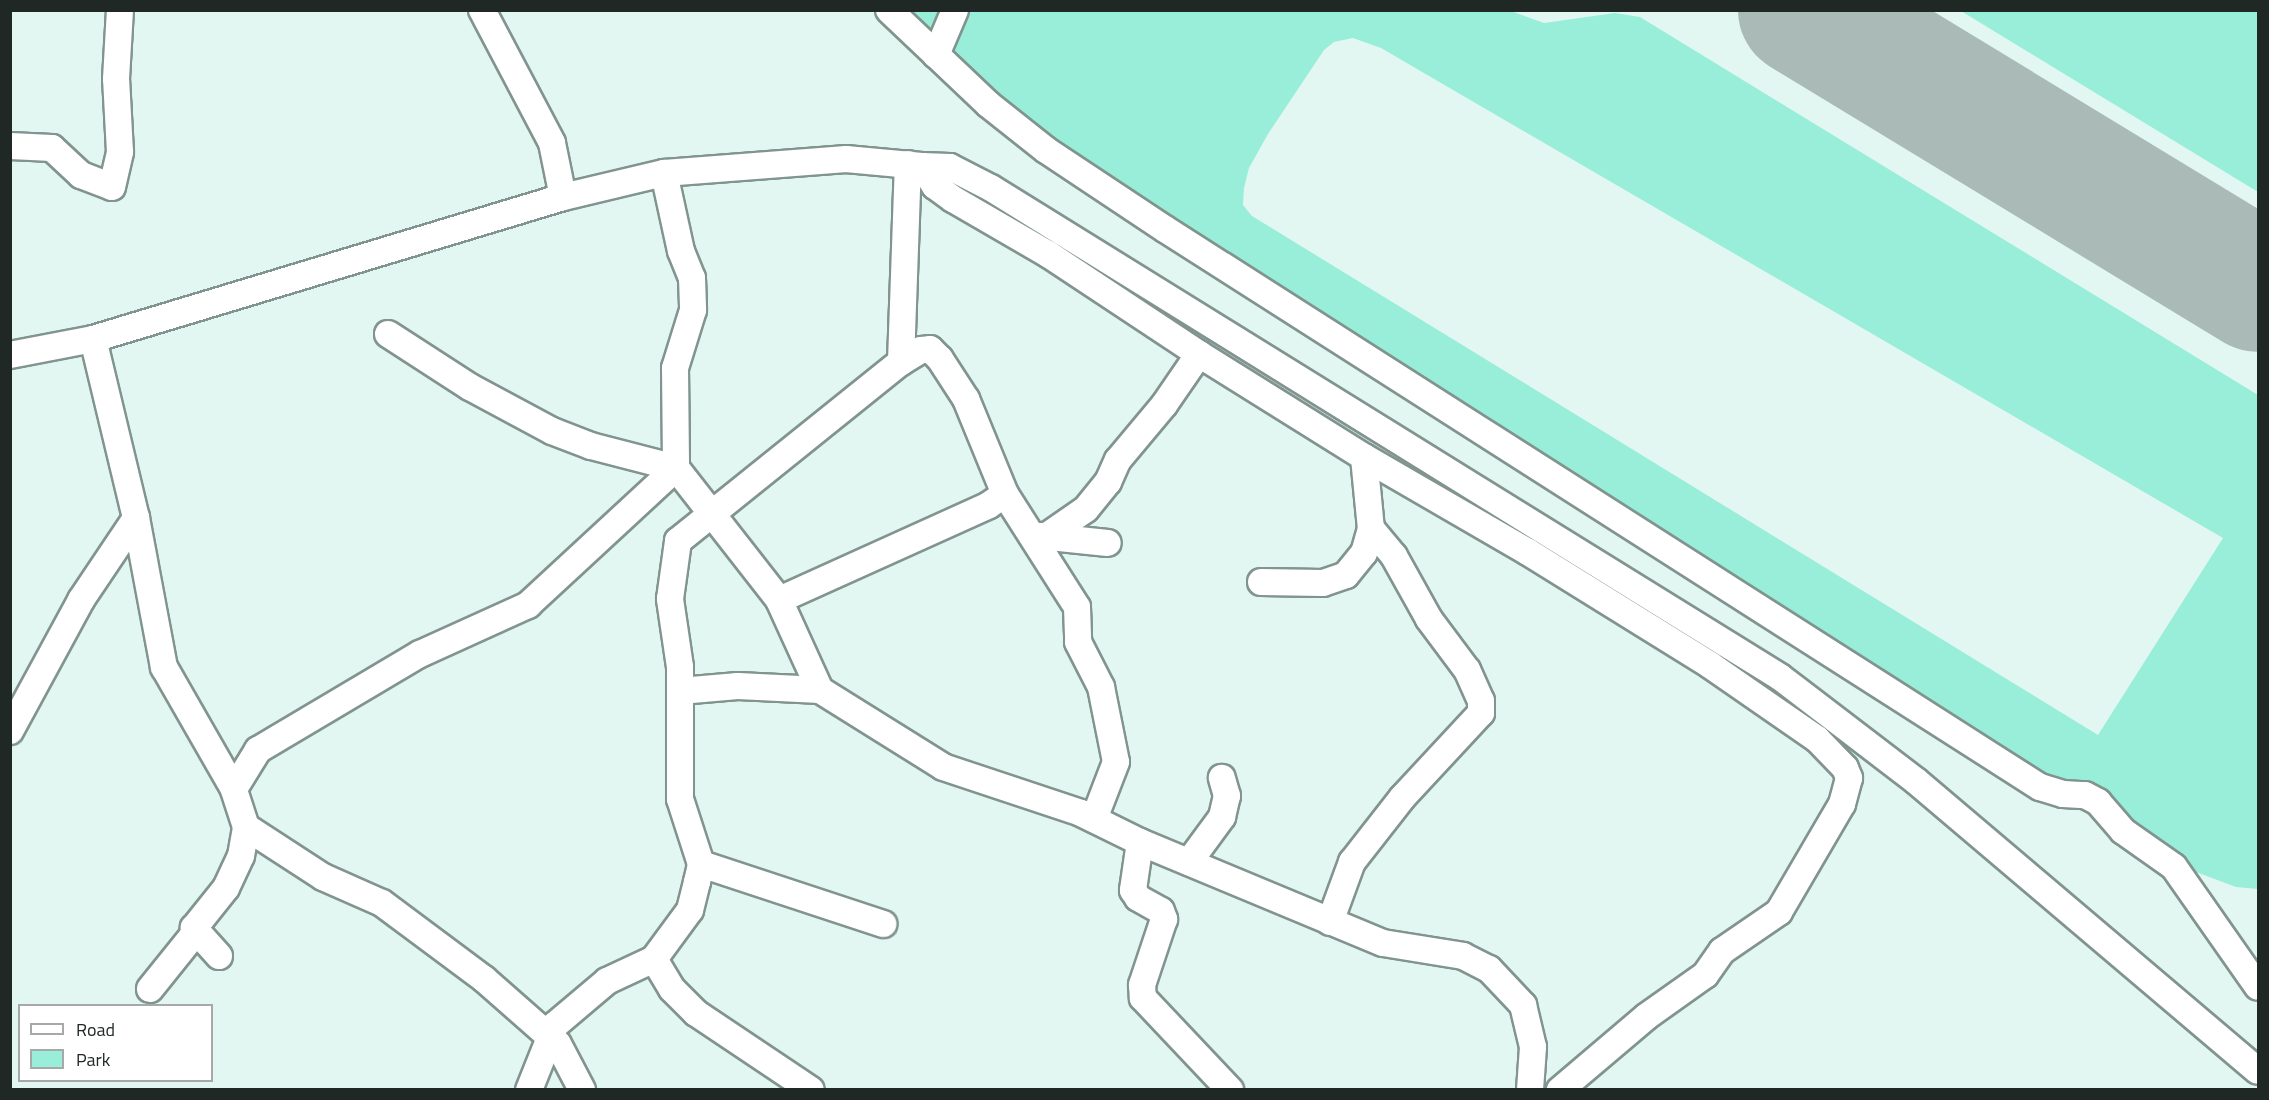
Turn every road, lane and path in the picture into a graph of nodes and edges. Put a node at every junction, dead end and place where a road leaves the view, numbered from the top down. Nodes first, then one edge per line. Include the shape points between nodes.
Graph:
1 (120, 10) edge
2 (482, 10) edge
3 (889, 10) edge
4 (955, 10) edge
5 (936, 55) junction
6 (10, 146) edge
7 (915, 165) junction
8 (664, 173) junction
9 (563, 197) junction
10 (388, 334) dead end
11 (93, 339) junction
12 (11, 354) edge
13 (1199, 354) junction
14 (901, 362) junction
15 (1364, 457) junction
16 (676, 468) junction
17 (1005, 494) junction
18 (713, 512) junction
19 (136, 518) junction
20 (1371, 529) junction
21 (1041, 536) junction
22 (1108, 543) dead end
23 (1262, 582) dead end
24 (780, 600) junction
25 (820, 690) junction
26 (680, 691) junction
27 (10, 731) edge
28 (1221, 778) dead end
29 (234, 789) junction
30 (1094, 819) junction
31 (246, 827) junction
32 (1140, 842) junction
33 (1189, 862) junction
34 (701, 864) junction
35 (1330, 922) junction
36 (883, 924) dead end
37 (195, 933) junction
38 (219, 956) dead end
39 (654, 959) junction
40 (2259, 987) edge
41 (150, 988) dead end
42 (549, 1036) junction
43 (2259, 1071) edge
44 (529, 1089) edge
45 (582, 1089) edge
46 (811, 1089) edge
47 (1230, 1089) edge
48 (1530, 1089) edge
49 (1560, 1089) edge

1 - 6 street via 116,79 121,130 112,187 81,175 52,148
2 - 9 street via 552,143
3 - 5 street
4 - 5 street
5 - 40 street via 1046,150 1165,229 2040,787 2063,795 2085,795 2098,802 2123,831 2174,867
7 - 8 street via 846,159
7 - 13 street via 953,199 1048,254
7 - 14 street
7 - 43 street via 950,167 991,188 1780,677 1916,781
8 - 9 street
8 - 16 street via 692,289 693,310 675,368
9 - 11 street
10 - 16 street via 470,387 552,431
11 - 12 street
11 - 19 street
13 - 15 street
13 - 21 street via 1164,405 1118,460 1108,482 1086,509
14 - 17 street via 930,349 940,359 966,399
14 - 18 street
15 - 20 street
15 - 49 street via 1528,552 1710,665 1817,740 1838,758 1849,778 1842,804 1779,912 1722,951 1705,975 1646,1017
16 - 18 street
16 - 29 street via 528,604 420,654 284,731 258,750
17 - 21 street
17 - 24 street via 989,506
18 - 24 street
18 - 26 street via 685,532 673,558 670,599
19 - 27 street via 81,600
19 - 29 street via 164,667
20 - 23 street via 1364,553 1346,575 1323,583
20 - 35 street via 1394,556 1429,619 1467,670 1477,687 1481,713 1402,798 1352,862
21 - 22 street
21 - 30 street via 1077,607 1078,642 1101,687 1111,728 1116,762
24 - 25 street
25 - 26 street via 738,686
25 - 30 street via 943,767
26 - 34 street via 680,799
28 - 33 street via 1227,796 1222,817
29 - 31 street
30 - 32 street
31 - 37 street via 235,872 196,921
31 - 42 street via 323,878 382,903 484,979
32 - 33 street
32 - 47 street via 1133,890 1138,898 1161,911 1164,919 1142,985 1143,998
33 - 35 street
34 - 36 street
34 - 39 street via 690,910
35 - 48 street via 1383,943 1463,956 1489,969 1523,1005 1533,1047
37 - 38 street
37 - 41 street
39 - 42 street via 607,981 555,1025
39 - 46 street via 672,989 696,1013
42 - 44 street
42 - 45 street

